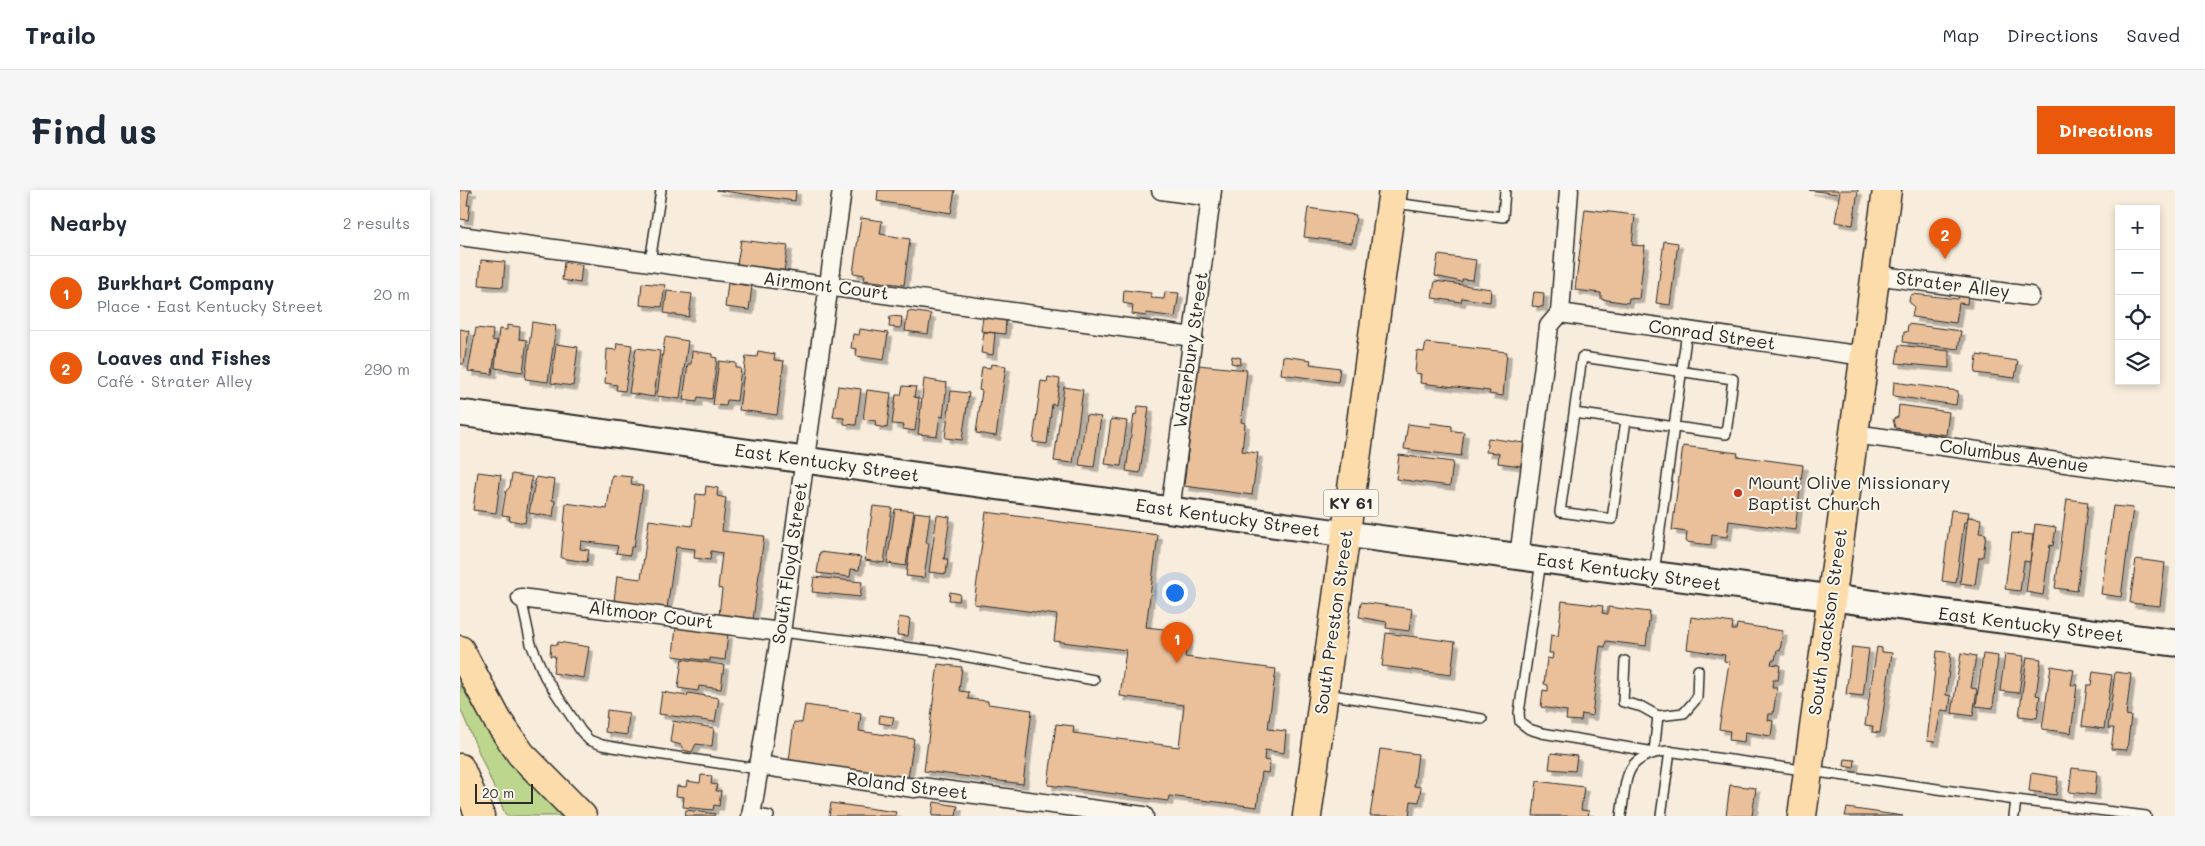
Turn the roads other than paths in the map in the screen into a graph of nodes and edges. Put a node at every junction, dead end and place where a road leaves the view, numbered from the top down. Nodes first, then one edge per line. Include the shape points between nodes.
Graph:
1 (660, 190) edge
2 (842, 190) edge
3 (1161, 190) edge
4 (1505, 190) edge
5 (1569, 190) edge
6 (1887, 190) edge
7 (1212, 193) edge
8 (1392, 196) edge
9 (460, 236) edge
10 (650, 262) junction
11 (1875, 275) junction
12 (828, 287) junction
13 (2030, 296) dead end
14 (1560, 314) junction
15 (1687, 331) junction
16 (1193, 337) junction
17 (1864, 356) junction
18 (1682, 372) junction
19 (460, 413) edge
20 (1574, 413) junction
21 (1626, 420) junction
22 (1674, 428) junction
23 (1854, 434) junction
24 (804, 460) junction
25 (2175, 478) edge
26 (1170, 511) junction
27 (1346, 534) junction
28 (1530, 559) junction
29 (1654, 575) junction
30 (521, 598) joint
31 (1831, 598) junction
32 (781, 632) junction
33 (2175, 643) edge
34 (460, 650) edge
35 (1626, 661) dead end
36 (1698, 670) dead end
37 (1094, 680) dead end
38 (1325, 694) junction
39 (1658, 716) junction
40 (1482, 719) dead end
41 (1670, 751) junction
42 (1654, 752) junction
43 (758, 767) junction
44 (460, 768) edge
45 (1808, 771) junction
46 (2016, 800) junction
47 (751, 815) edge
48 (480, 816) edge
49 (582, 816) edge
50 (769, 816) edge
51 (1144, 816) edge
52 (1308, 816) edge
53 (1621, 816) edge
54 (1661, 816) edge
55 (1802, 816) edge
56 (2014, 816) edge
57 (2146, 816) edge

1 - 10 lane
2 - 12 street, South Floyd Street
3 - 7 street
4 - 8 lane via 1503,217
5 - 14 street
6 - 11 main road, South Jackson Street
7 - 16 street, Waterbury Street
8 - 27 main road, South Preston Street / KY 61
9 - 10 street, Airmont Court
10 - 12 street, Airmont Court
11 - 13 street, Strater Alley
11 - 17 main road, South Jackson Street
12 - 16 street, Airmont Court
12 - 24 street, South Floyd Street
14 - 15 street, Conrad Street
14 - 28 street via 1549,326
15 - 17 street, Conrad Street
15 - 18 lane
16 - 26 street, Waterbury Street
17 - 23 main road, South Jackson Street
18 - 20 lane via 1582,357
18 - 22 lane
18 - 22 lane via 1733,379 1726,434
19 - 24 street, East Kentucky Street
20 - 21 lane
20 - 21 lane via 1560,512 1612,519
21 - 22 lane
22 - 29 lane
23 - 25 street, Columbus Avenue
23 - 31 main road, South Jackson Street
24 - 26 street, East Kentucky Street
24 - 32 street, South Floyd Street
26 - 27 street, East Kentucky Street
27 - 28 street, East Kentucky Street
27 - 38 main road, South Preston Street / KY 61
28 - 29 street, East Kentucky Street
28 - 42 lane via 1520,722 1528,729 1542,733
29 - 31 street, East Kentucky Street
30 - 32 street, Altmoor Court
30 - 43 lane via 531,644 545,677 590,740 630,750
31 - 33 street, East Kentucky Street
31 - 45 main road, South Jackson Street
32 - 37 lane via 936,651
32 - 43 street, South Floyd Street
34 - 49 main road via 498,721 521,754
35 - 39 lane via 1624,702
36 - 39 lane via 1696,698 1684,713
38 - 40 lane
38 - 52 main road, South Preston Street / KY 61
39 - 42 lane
41 - 42 lane
41 - 45 lane
41 - 54 lane
42 - 53 lane via 1640,758 1628,770
43 - 47 street, South Floyd Street
43 - 51 street, Roland Street
44 - 48 main road
45 - 46 lane
45 - 55 main road, South Jackson Street
46 - 56 lane
46 - 57 lane
47 - 50 lane

